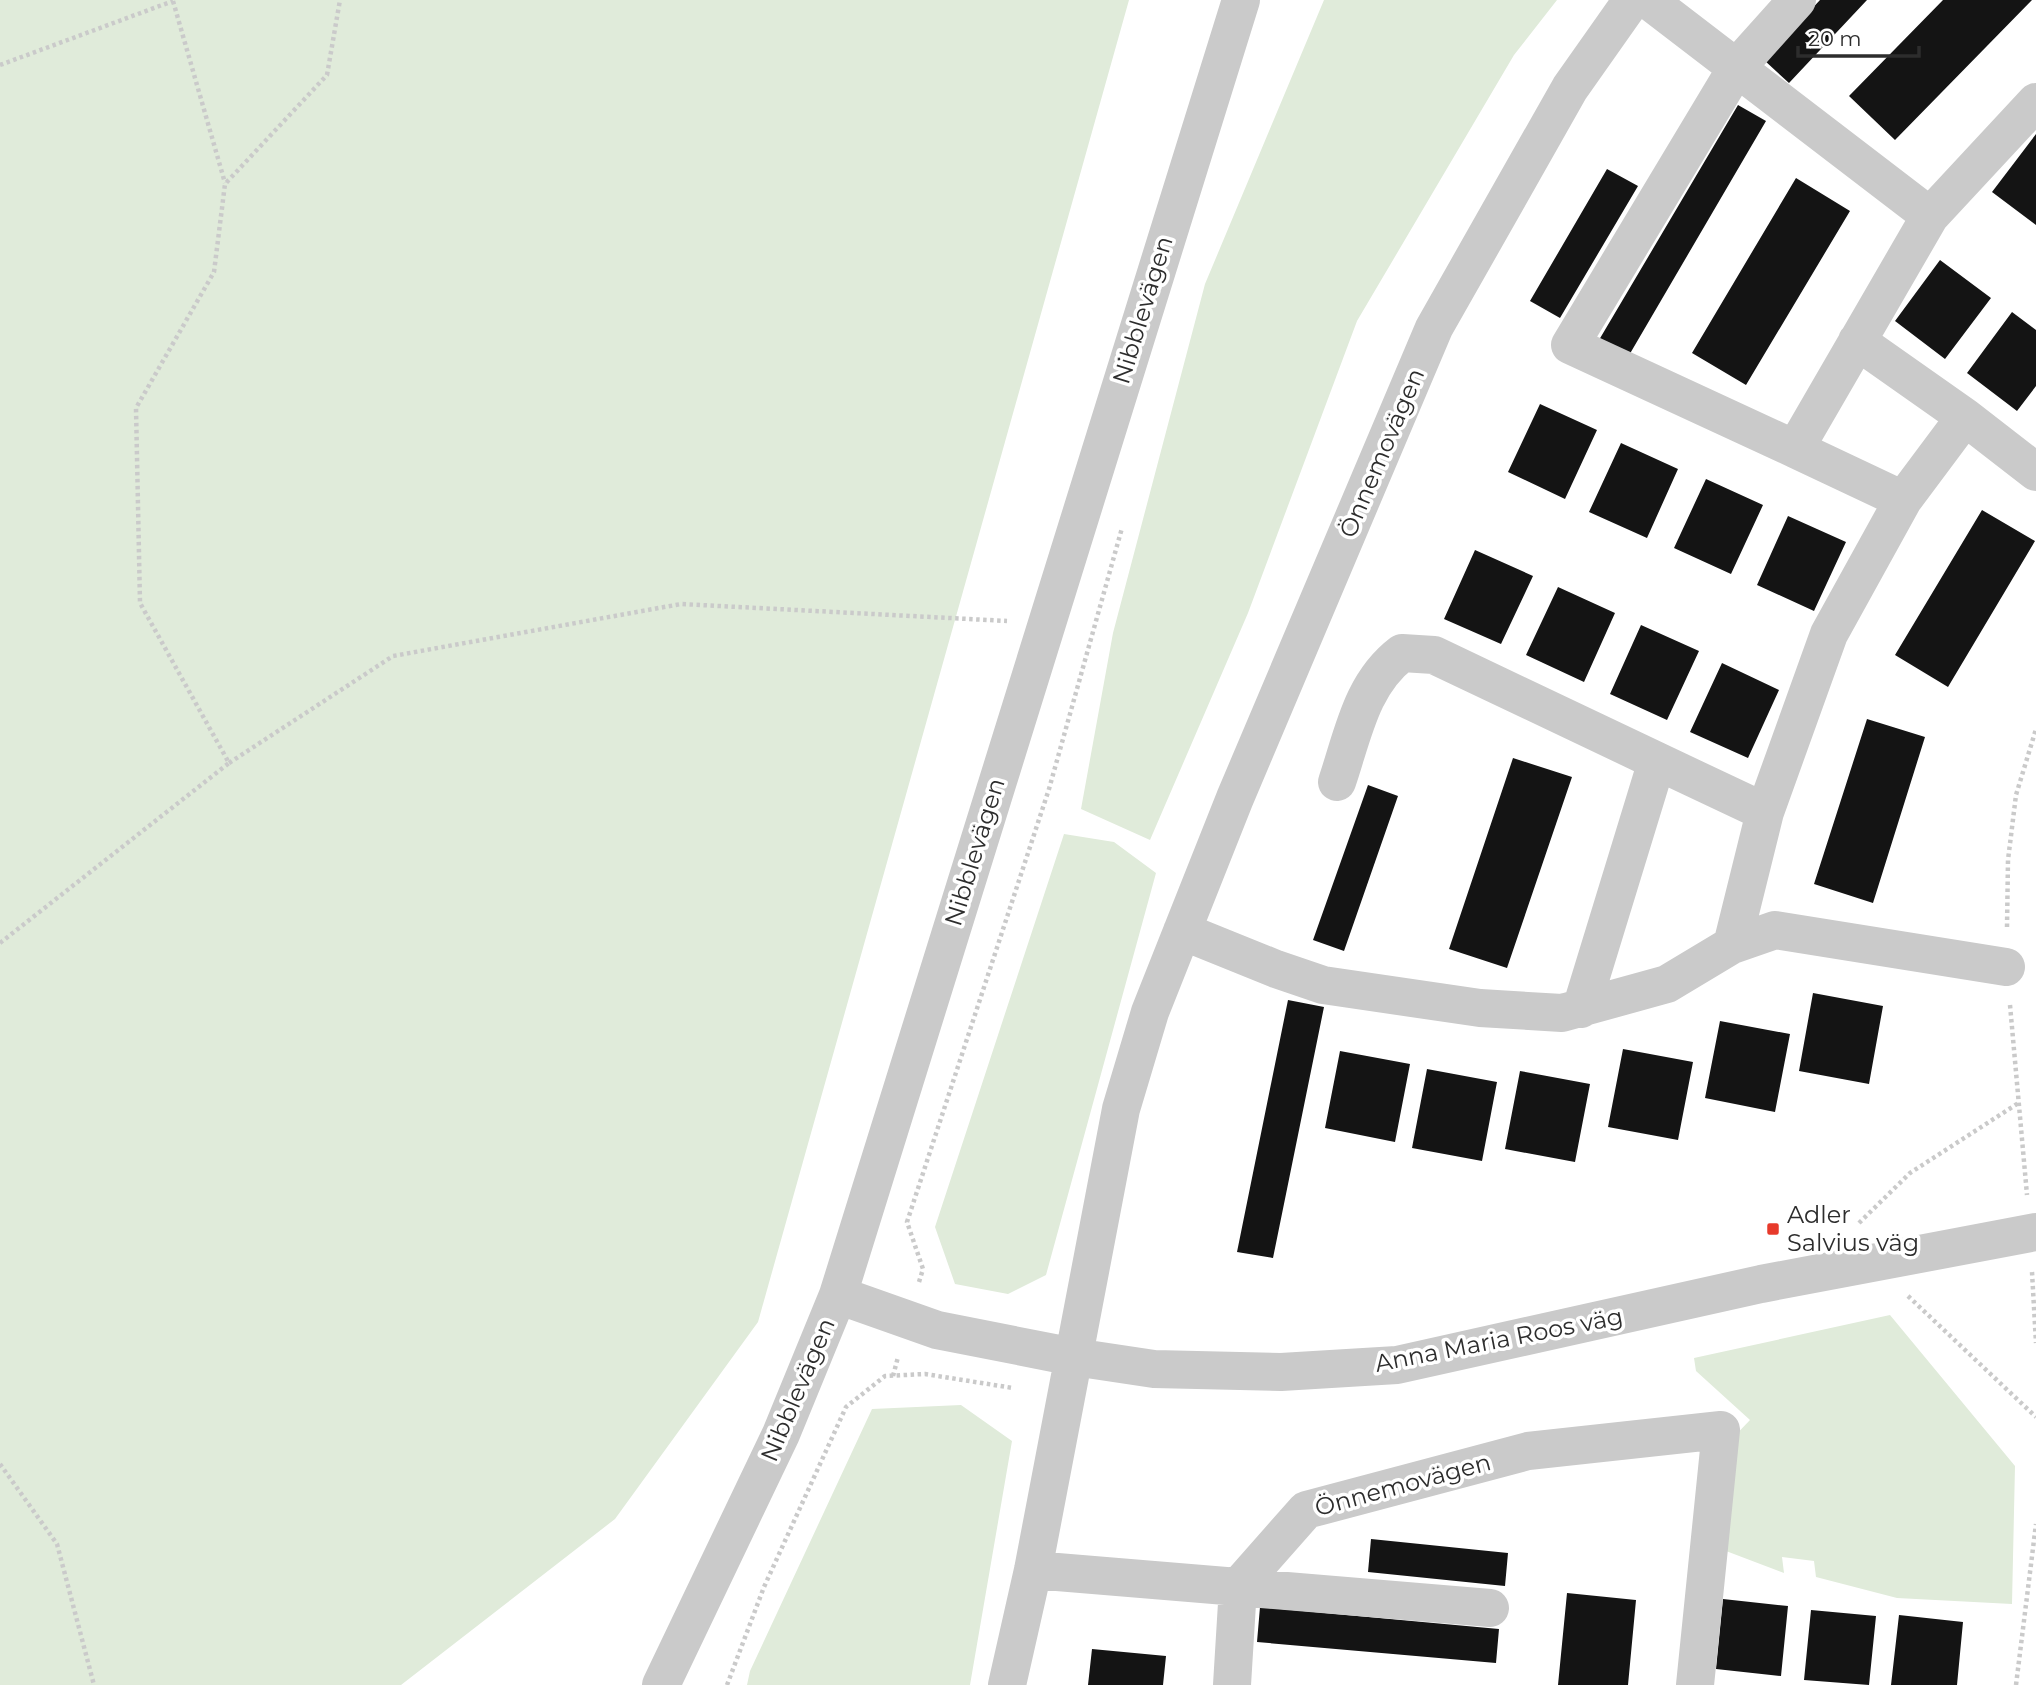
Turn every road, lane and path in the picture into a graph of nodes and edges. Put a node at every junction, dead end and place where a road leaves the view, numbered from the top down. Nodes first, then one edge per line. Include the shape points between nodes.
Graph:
1 (174, 0) edge
2 (340, 0) edge
3 (1241, 0) edge
4 (1632, 0) edge
5 (1648, 0) edge
6 (1797, 0) edge
7 (0, 65) edge
8 (1737, 67) junction
9 (2036, 102) edge
10 (225, 184) junction
11 (1930, 216) junction
12 (1857, 341) junction
13 (1965, 417) junction
14 (1795, 449) junction
15 (2036, 472) edge
16 (1902, 500) junction
17 (1123, 524) dead end
18 (1046, 622) junction
19 (1657, 761) junction
20 (229, 763) junction
21 (1337, 782) dead end
22 (1765, 812) junction
23 (1182, 931) junction
24 (0, 943) edge
25 (1732, 944) junction
26 (2006, 967) dead end
27 (1581, 1009) junction
28 (2020, 1102) dead end
29 (1853, 1229) dead end
30 (2034, 1250) edge
31 (1876, 1263) junction
32 (923, 1269) dead end
33 (838, 1295) junction
34 (2036, 1343) edge
35 (1070, 1373) junction
36 (2036, 1417) edge
37 (0, 1464) edge
38 (2036, 1524) edge
39 (1033, 1570) junction
40 (1238, 1587) junction
41 (1490, 1608) dead end
42 (94, 1685) edge
43 (661, 1685) edge
44 (727, 1685) edge
45 (1007, 1685) edge
46 (1232, 1685) edge
47 (1695, 1685) edge
48 (2016, 1685) edge

1 - 7 path
1 - 10 path
2 - 10 path via 327,75
3 - 18 street, Nibblevägen
4 - 23 street, Önnemovägen via 1570,88 1434,328
5 - 8 street
6 - 8 street
8 - 11 street
8 - 14 street via 1570,345
9 - 11 street
10 - 20 path via 214,272 136,408 140,603
11 - 12 street
12 - 13 street
12 - 14 street
13 - 15 street
13 - 16 street
14 - 16 street
16 - 22 street via 1829,634
17 - 32 path via 1049,789 907,1222
18 - 20 path via 681,604 393,656
18 - 33 street, Nibblevägen
19 - 21 street via 1434,656 1402,653 1383,667 1368,689
19 - 22 street
19 - 27 street
20 - 24 path
22 - 25 street
23 - 27 street via 1323,985 1480,1008 1562,1013
23 - 35 street, Önnemovägen via 1150,1013 1121,1109
25 - 26 street via 1775,930
25 - 27 street via 1667,984
28 - 29 path via 1910,1173
30 - 31 street, Anna Maria Roos väg
30 - 34 path
31 - 35 street, Anna Maria Roos väg via 1397,1365 1281,1372 1154,1369
31 - 36 path
33 - 35 street, Anna Maria Roos väg
33 - 43 street, Nibblevägen via 781,1434
35 - 39 street, Önnemovägen
35 - 44 path via 1006,1388 925,1374 885,1376 846,1407 764,1587
37 - 42 path via 57,1544
38 - 48 path
39 - 40 street
39 - 45 street, Önnemovägen
40 - 41 street
40 - 46 street
40 - 47 street, Önnemovägen via 1306,1510 1528,1451 1721,1430

